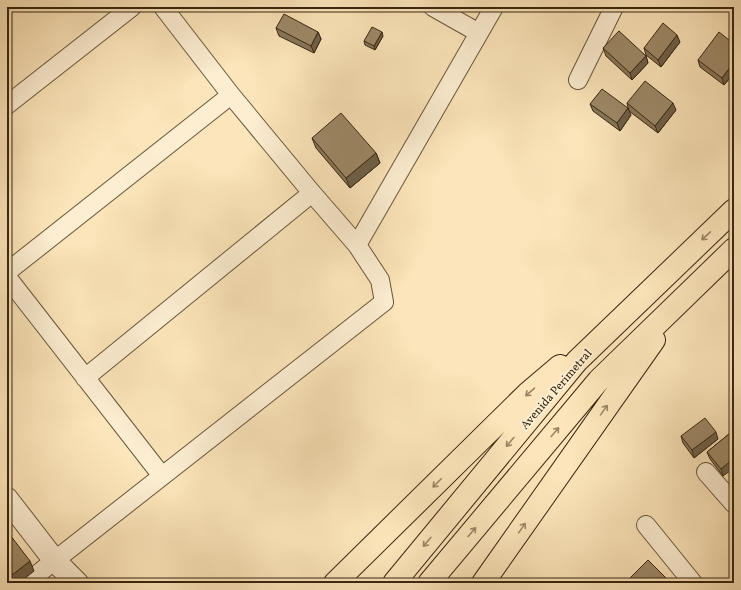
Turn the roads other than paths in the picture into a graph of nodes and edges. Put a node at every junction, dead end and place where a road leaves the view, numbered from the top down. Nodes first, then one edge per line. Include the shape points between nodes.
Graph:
1 (132, 7) edge
2 (163, 7) edge
3 (433, 7) edge
4 (494, 7) edge
5 (614, 7) edge
6 (479, 33) junction
7 (578, 80) dead end
8 (231, 95) junction
9 (7, 105) edge
10 (312, 193) junction
11 (734, 210) edge
12 (357, 245) junction
13 (734, 249) edge
14 (7, 272) edge
15 (7, 277) edge
16 (687, 294) junction
17 (635, 304) junction
18 (85, 378) junction
19 (706, 472) dead end
20 (162, 476) junction
21 (7, 499) edge
22 (734, 504) edge
23 (646, 525) dead end
24 (55, 561) junction
25 (26, 583) edge
26 (77, 583) edge
27 (335, 583) edge
28 (394, 583) edge
29 (429, 583) edge
30 (484, 583) edge
31 (693, 583) edge

1 - 9 street
2 - 8 street
3 - 6 street
4 - 6 street
5 - 7 street
6 - 12 street
8 - 10 street
8 - 14 street
10 - 12 street
10 - 18 street
11 -> 17 main road, Avenida Perimetral
12 - 20 street via 380,280 384,302
13 - 16 main road
15 - 18 street
29 -> 16 main road via 598,380
30 -> 16 main road
17 -> 27 main road via 527,394
17 -> 28 main road, Avenida Perimetral via 577,361
18 - 20 street
19 - 22 street
20 - 24 street
21 - 24 street
23 - 31 street
24 - 25 street
24 - 26 street

